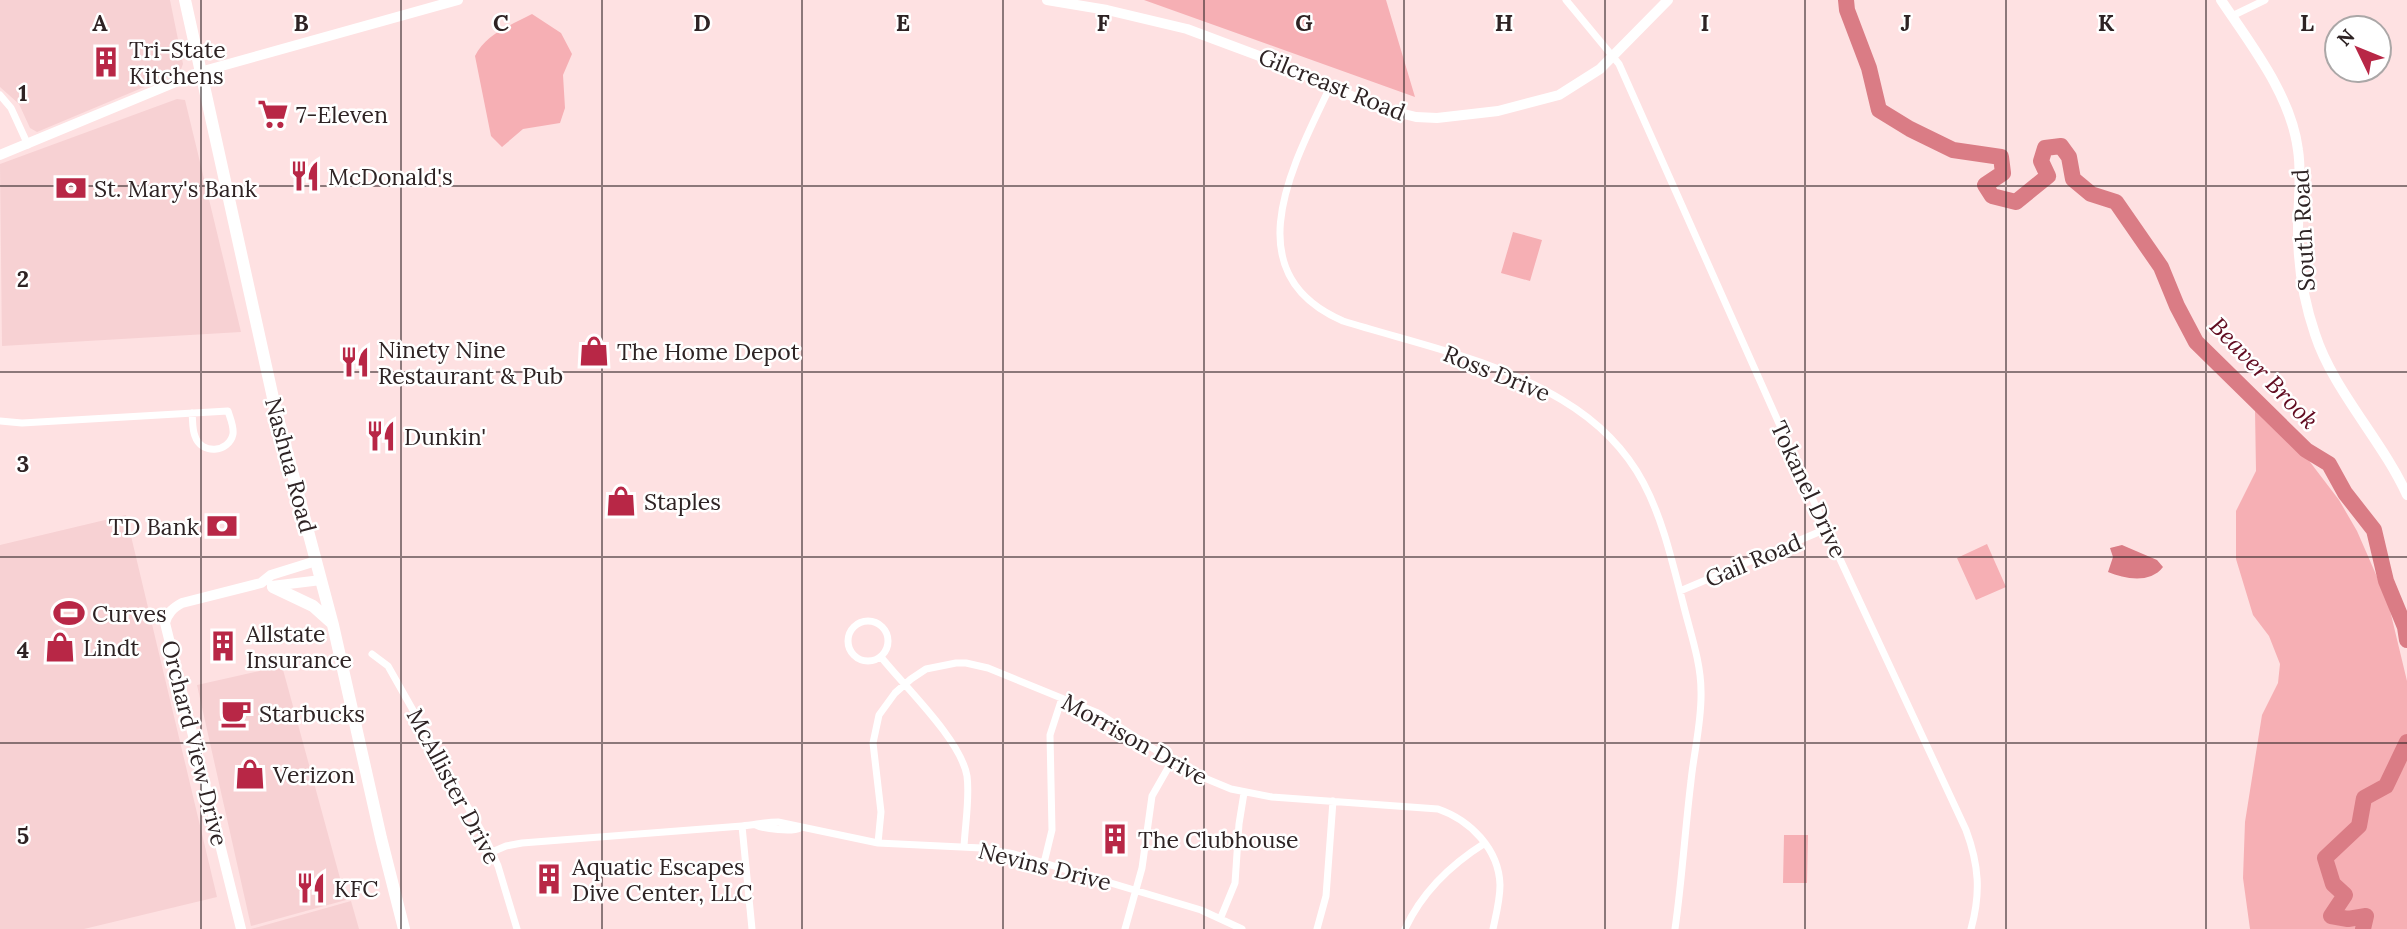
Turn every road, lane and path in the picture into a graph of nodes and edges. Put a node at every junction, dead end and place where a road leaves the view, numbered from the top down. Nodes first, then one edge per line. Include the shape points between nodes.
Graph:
1 (185, 0) edge
2 (458, 0) edge
3 (1050, 0) edge
4 (1566, 0) edge
5 (1668, 0) edge
6 (2221, 0) edge
7 (2265, 0) edge
8 (2232, 16) junction
9 (1613, 55) junction
10 (200, 72) junction
11 (1330, 87) junction
12 (0, 95) edge
13 (27, 145) junction
14 (0, 155) edge
15 (192, 413) junction
16 (0, 421) edge
17 (2407, 495) edge
18 (1826, 528) junction
19 (316, 561) junction
20 (321, 580) junction
21 (267, 585) junction
22 (1680, 591) junction
23 (333, 625) junction
24 (372, 654) dead end
25 (881, 657) junction
26 (903, 685) junction
27 (1062, 698) junction
28 (1172, 761) junction
29 (1244, 793) junction
30 (1333, 801) junction
31 (742, 826) junction
32 (878, 843) junction
33 (1485, 844) junction
34 (964, 847) junction
35 (492, 852) junction
36 (1044, 863) junction
37 (1136, 890) junction
38 (1221, 917) junction
39 (241, 929) edge
40 (404, 929) edge
41 (517, 929) edge
42 (752, 929) edge
43 (1125, 929) edge
44 (1241, 929) edge
45 (1317, 929) edge
46 (1405, 929) edge
47 (1493, 929) edge
48 (1675, 929) edge
49 (1971, 929) edge

1 - 10 main road, Nashua Road
2 - 10 street
3 - 11 street, Gilcreast Road via 1187,29
4 - 9 street, Tokanel Drive
5 - 9 street, Gilcreast Road
6 - 8 street, South Road
7 - 8 street
8 - 17 street, South Road via 2269,74 2294,130 2300,170 2299,253 2314,333 2331,370
9 - 11 street, Gilcreast Road via 1559,95 1458,117 1396,113
9 - 18 street, Tokanel Drive
10 - 13 street
10 - 19 main road, Nashua Road via 275,407
11 - 22 street, Ross Drive via 1295,163 1283,202 1281,243 1293,282 1323,312 1490,365 1528,380 1581,412 1613,440 1649,490
12 - 13 street
13 - 14 street
15 - 15 street via 195,437 203,447 215,450 230,441 233,429 228,411
15 - 16 street
18 - 22 street, Gail Road
18 - 49 street, Tokanel Drive via 1973,849 1979,891
19 - 20 main road, Nashua Road
19 - 21 street, Orchard View Drive via 271,575
20 - 21 street, Orchard View Drive
20 - 23 main road, Nashua Road
21 - 23 main road via 313,606
21 - 39 street, Orchard View Drive via 182,603 167,615 165,623
22 - 48 street, Ross Drive via 1701,691
23 - 40 main road, Nashua Road
24 - 35 street, McAllister Drive via 388,666
25 - 25 street via 888,646 884,629 870,621 854,626 848,641 854,656 870,662
25 - 26 street
26 - 27 street, Morrison Drive via 926,669 966,663
26 - 32 street, Morrison Drive via 885,705 875,726 881,812
26 - 34 street via 960,754 967,778
27 - 28 street, Morrison Drive via 1098,713
27 - 36 street via 1049,735 1052,830
28 - 29 street, Morrison Drive
28 - 37 street via 1152,796
29 - 30 street, Morrison Drive
29 - 38 street via 1235,883
30 - 33 street, Morrison Drive via 1438,809 1462,819
30 - 45 street via 1326,896
31 - 32 street, Nevins Drive via 795,824
31 - 35 street, Nevins Drive via 522,843
31 - 42 street
32 - 34 street, Nevins Drive
33 - 46 street via 1461,858 1429,890
33 - 47 street, Morrison Drive via 1500,883
34 - 36 street, Nevins Drive
35 - 41 street, McAllister Drive
36 - 37 street, Nevins Drive
37 - 38 street, Nevins Drive
37 - 43 street
38 - 44 street, Nevins Drive

